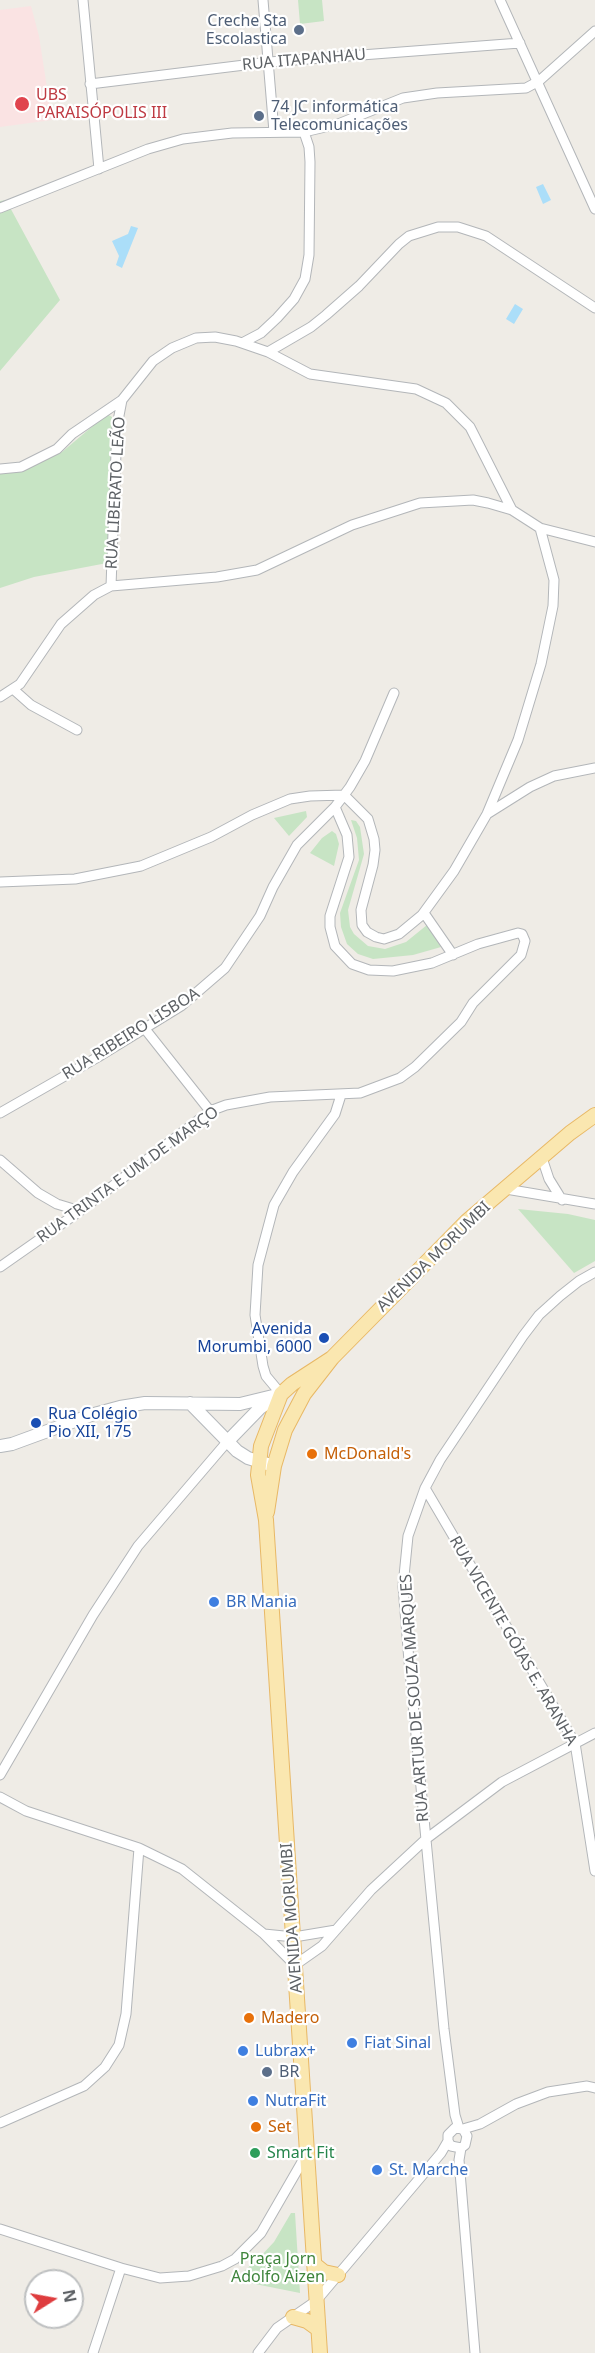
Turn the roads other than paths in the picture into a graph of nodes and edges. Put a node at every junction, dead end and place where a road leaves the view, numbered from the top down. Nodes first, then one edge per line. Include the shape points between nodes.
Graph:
1 (83, 0) edge
2 (263, 0) edge
3 (500, 0) edge
4 (595, 31) edge
5 (520, 43) junction
6 (269, 62) junction
7 (539, 81) junction
8 (90, 84) junction
9 (274, 132) junction
10 (304, 132) junction
11 (99, 169) junction
12 (0, 208) edge
13 (595, 209) edge
14 (595, 308) edge
15 (242, 343) junction
16 (268, 352) junction
17 (122, 400) junction
18 (0, 469) edge
19 (512, 510) junction
20 (540, 528) junction
21 (595, 542) edge
22 (111, 586) junction
23 (13, 689) junction
24 (394, 693) dead end
25 (0, 697) edge
26 (77, 730) dead end
27 (595, 768) edge
28 (344, 795) junction
29 (335, 807) junction
30 (487, 814) junction
31 (0, 882) edge
32 (424, 913) junction
33 (453, 955) junction
34 (145, 1029) junction
35 (341, 1095) junction
36 (210, 1111) junction
37 (0, 1113) edge
38 (595, 1115) edge
39 (542, 1158) junction
40 (0, 1160) edge
41 (506, 1190) junction
42 (562, 1200) junction
43 (595, 1204) edge
44 (80, 1211) junction
45 (0, 1268) edge
46 (595, 1272) edge
47 (332, 1358) junction
48 (281, 1394) junction
49 (190, 1403) junction
50 (227, 1442) junction
51 (0, 1446) edge
52 (275, 1461) junction
53 (258, 1462) junction
54 (425, 1488) junction
55 (266, 1520) junction
56 (595, 1732) edge
57 (575, 1743) junction
58 (0, 1774) edge
59 (0, 1797) edge
60 (426, 1839) junction
61 (139, 1848) junction
62 (595, 1871) edge
63 (336, 1930) junction
64 (264, 1934) junction
65 (294, 1937) junction
66 (295, 1965) junction
67 (595, 2088) edge
68 (0, 2123) edge
69 (460, 2131) junction
70 (454, 2145) junction
71 (307, 2153) junction
72 (0, 2229) edge
73 (314, 2264) junction
74 (121, 2268) junction
75 (338, 2275) junction
76 (316, 2301) junction
77 (293, 2317) junction
78 (318, 2329) junction
79 (93, 2353) edge
80 (258, 2353) edge
81 (320, 2353) edge
82 (475, 2353) edge

1 - 8 street
2 - 6 street
3 - 5 street
4 - 7 street
5 - 6 street, RUA ITAPANHAU
5 - 7 street
6 - 8 street, RUA ITAPANHAU
6 - 9 street
7 - 10 street via 526,88 403,98 338,124
7 - 13 street
8 - 11 street
9 - 10 street
9 - 11 street via 183,140
10 - 15 street via 310,162 309,255 304,279 294,299 277,318
11 - 12 street
14 - 16 street via 486,236 458,227 438,227 409,236 326,315
15 - 16 street
15 - 17 street via 215,338 184,342 153,361
16 - 19 street via 310,374 416,388 446,403 470,427
17 - 18 street via 45,456 21,467
17 - 22 street, RUA LIBERATO LEÃO via 117,426
19 - 20 street
19 - 22 street via 473,500 420,503 352,525 257,570 217,578
20 - 21 street
20 - 30 street via 554,580 553,606 530,705
22 - 23 street via 94,595 61,624
23 - 25 street
23 - 26 street via 32,705
24 - 28 street, RUA RIBEIRO LISBOA via 365,761
27 - 30 street via 554,776
28 - 29 street, RUA RIBEIRO LISBOA
28 - 31 street via 290,799 141,866 75,879
28 - 32 street via 368,819 374,839 373,865 361,910 362,925 367,932 384,939 399,934
29 - 33 street, RUA TRINTA E UM DE MARÇO via 347,836 349,857 330,916 335,946 359,968 379,971 432,963
29 - 34 street, RUA RIBEIRO LISBOA via 297,845 260,916 225,968 196,995
30 - 32 street
32 - 33 street
33 - 35 street, RUA TRINTA E UM DE MARÇO via 509,935 522,934 525,941 521,955 415,1067 378,1088
34 - 36 street
34 - 37 street, RUA RIBEIRO LISBOA
35 - 36 street, RUA TRINTA E UM DE MARÇO via 270,1097 226,1104
35 - 48 street via 335,1114 274,1205 258,1265 255,1315 263,1366
36 - 44 street, RUA TRINTA E UM DE MARÇO
38 - 39 main road, AVENIDA MORUMBI
39 - 41 main road, AVENIDA MORUMBI
39 - 42 street
40 - 44 street via 38,1193
41 - 42 street
41 - 47 main road, AVENIDA MORUMBI via 467,1221
42 - 43 street
44 - 45 street, RUA TRINTA E UM DE MARÇO
46 - 54 street, RUA ARTUR DE SOUZA MARQUES via 539,1315
47 - 48 main road, AVENIDA MORUMBI
47 - 52 main road, AVENIDA MORUMBI via 294,1410
48 - 49 street via 240,1404
48 - 50 street via 260,1408
48 - 52 main road via 287,1411 276,1443
48 - 53 main road, AVENIDA MORUMBI
49 - 50 street
49 - 51 street via 120,1407
50 - 53 street
50 - 58 street via 138,1546
52 - 53 street
52 - 55 main road, AVENIDA MORUMBI
53 - 55 main road, AVENIDA MORUMBI
54 - 57 street, RUA VICENTE GÓIAS E. ARANHA
54 - 60 street, RUA ARTUR DE SOUZA MARQUES via 408,1536 403,1586
55 - 65 main road, AVENIDA MORUMBI
56 - 57 street
57 - 60 street via 502,1782
57 - 62 street, RUA VICENTE GÓIAS E. ARANHA
59 - 61 street via 26,1811
60 - 63 street via 371,1890
60 - 69 street, RUA ARTUR DE SOUZA MARQUES via 455,2115
61 - 64 street via 182,1869
61 - 68 street via 126,2014 119,2045 105,2067 84,2086
63 - 65 street
63 - 66 street
64 - 65 street
64 - 66 street
65 - 66 main road, AVENIDA MORUMBI
66 - 71 main road, AVENIDA MORUMBI
67 - 69 street via 548,2092
69 - 70 street
69 - 70 street via 465,2145
70 - 75 street via 441,2153
70 - 82 street via 459,2160
71 - 73 main road, AVENIDA MORUMBI
71 - 74 street via 261,2233 235,2259 189,2276 160,2278
72 - 74 street
73 - 75 main road via 324,2272
73 - 76 main road, AVENIDA MORUMBI
74 - 79 street
75 - 76 street
76 - 77 street
76 - 78 main road, AVENIDA MORUMBI
77 - 78 main road
77 - 80 street via 277,2328
78 - 81 main road, AVENIDA MORUMBI

